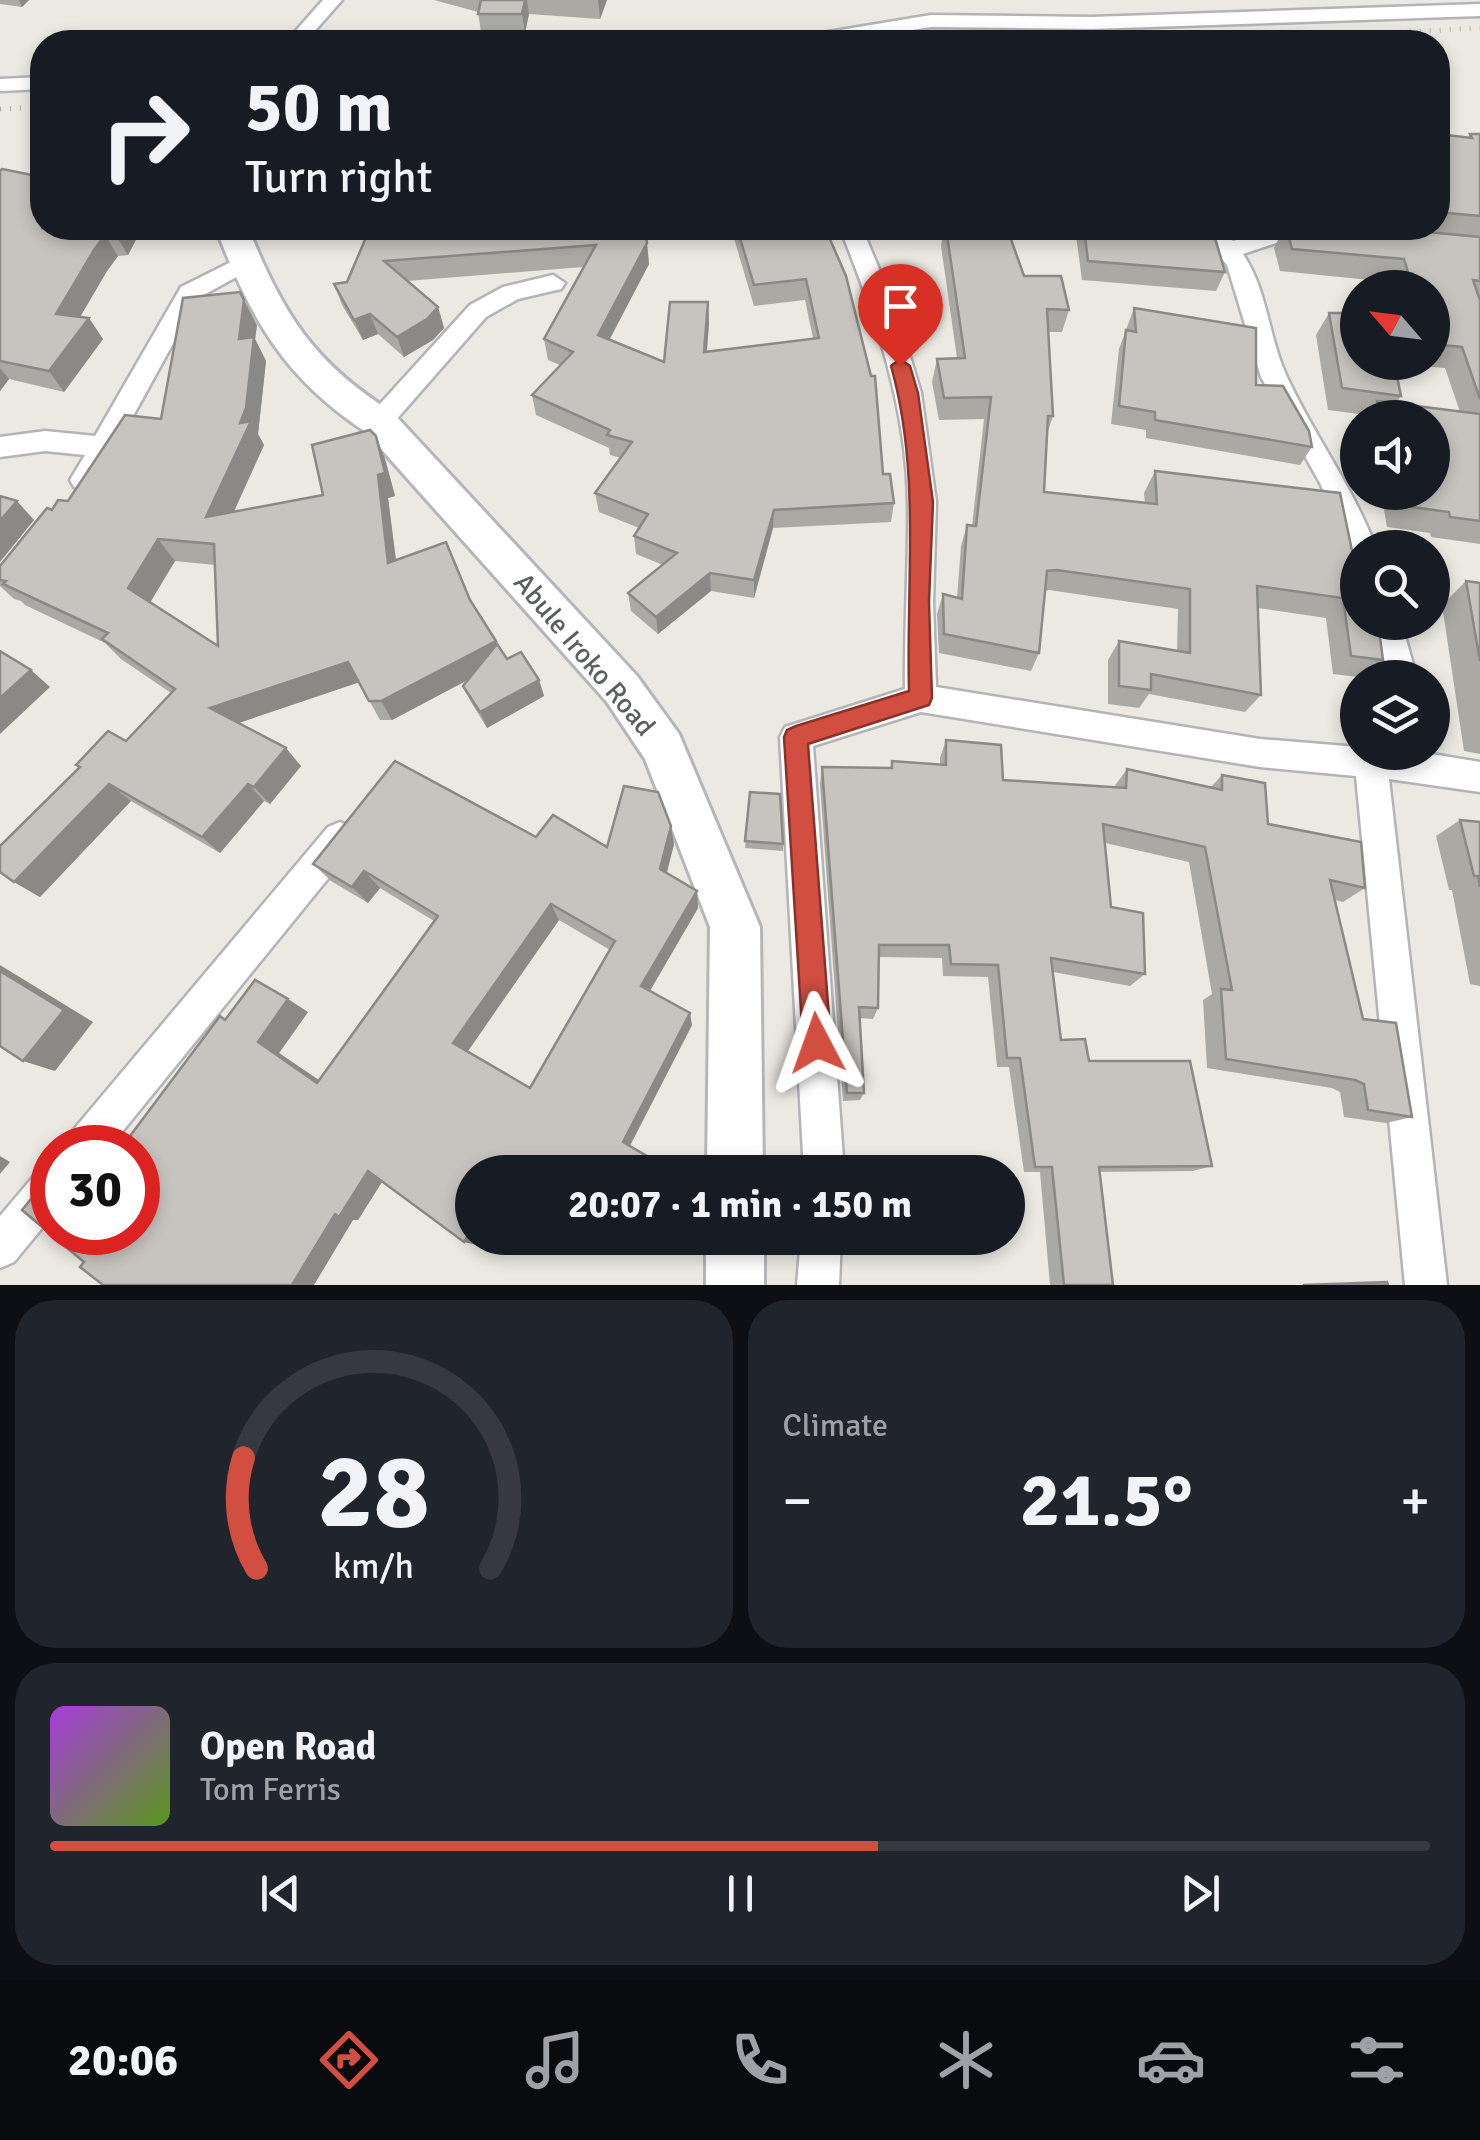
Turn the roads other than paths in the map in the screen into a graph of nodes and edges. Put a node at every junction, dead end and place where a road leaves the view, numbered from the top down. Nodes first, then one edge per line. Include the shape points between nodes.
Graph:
1 (332, 0) edge
2 (1480, 10) edge
3 (306, 30) edge
4 (890, 30) edge
5 (30, 84) edge
6 (0, 85) edge
7 (856, 240) edge
8 (1220, 240) edge
9 (1262, 240) edge
10 (239, 245) edge
11 (1231, 250) junction
12 (553, 284) dead end
13 (379, 422) junction
14 (0, 447) edge
15 (104, 447) junction
16 (74, 496) edge
17 (1353, 530) edge
18 (920, 698) junction
19 (1340, 759) edge
20 (1450, 768) edge
21 (1372, 770) edge
22 (1480, 777) edge
23 (347, 829) edge
24 (103, 1125) edge
25 (735, 1155) edge
26 (823, 1155) edge
27 (30, 1212) edge
28 (0, 1248) edge
29 (735, 1255) edge
30 (819, 1255) edge
31 (735, 1285) edge
32 (818, 1285) edge
33 (1426, 1285) edge

1 - 3 street
2 - 4 street via 1090,23 931,21
5 - 6 street
7 - 18 street via 908,393 922,502
8 - 11 street
9 - 11 street
10 - 13 street, Abule Iroko Road via 268,317 343,402
10 - 15 street via 189,292
11 - 17 street via 1256,306 1273,376
12 - 13 street via 511,293 478,311
13 - 25 street, Abule Iroko Road via 622,689 663,748 735,927
14 - 15 street via 45,441
15 - 16 street
18 - 19 street via 1260,753
18 - 26 street via 796,737
20 - 22 street
21 - 33 street
23 - 24 street
27 - 28 street
29 - 31 street
30 - 32 street

